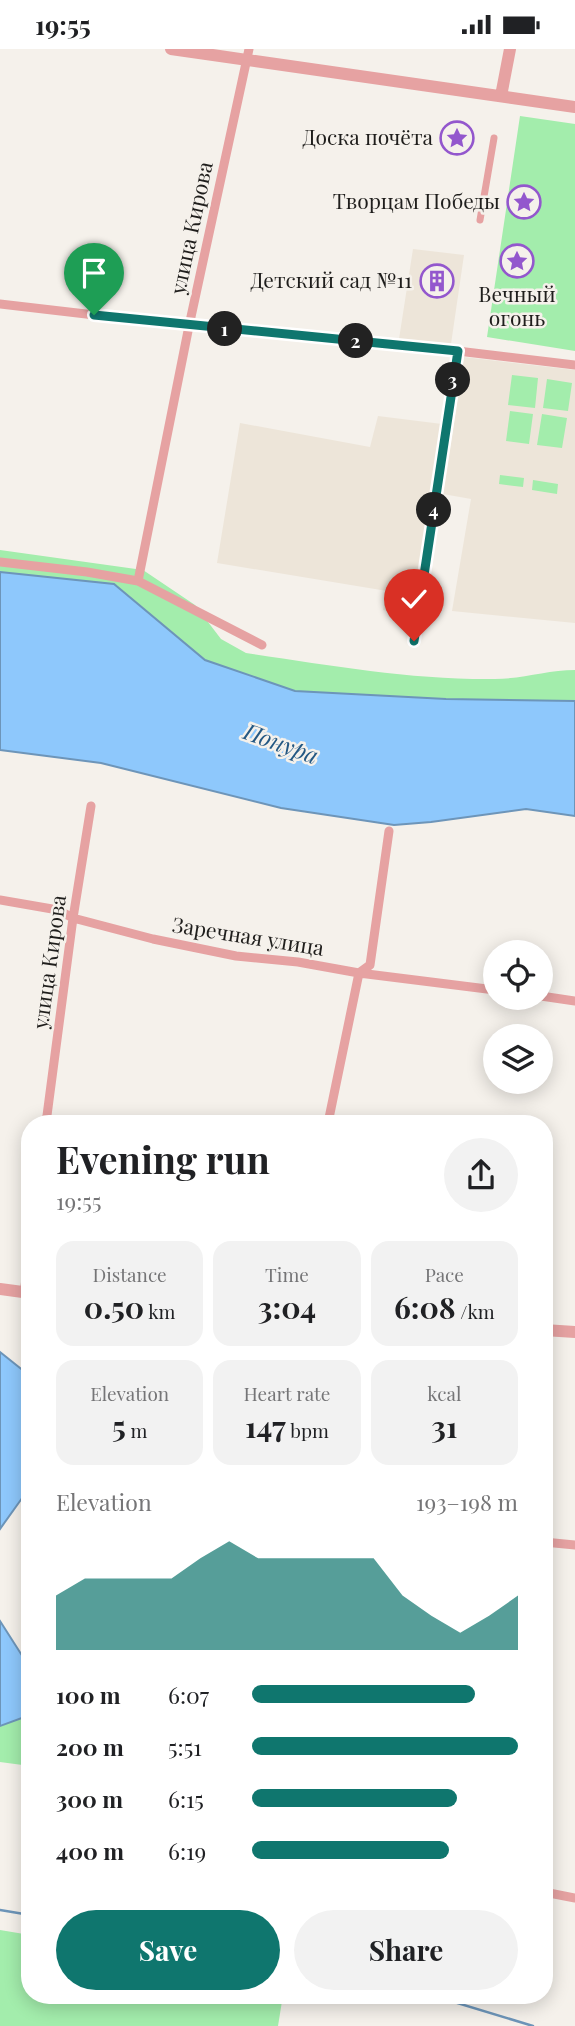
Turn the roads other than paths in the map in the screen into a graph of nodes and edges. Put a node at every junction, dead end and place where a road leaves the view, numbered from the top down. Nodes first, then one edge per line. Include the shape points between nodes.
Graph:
1 (171, 49) edge
2 (510, 49) edge
3 (248, 54) edge
4 (501, 96) junction
5 (575, 107) edge
6 (494, 138) dead end
7 (480, 220) dead end
8 (0, 304) edge
9 (188, 326) junction
10 (458, 351) junction
11 (575, 365) edge
12 (0, 562) edge
13 (138, 581) junction
14 (414, 641) dead end
15 (262, 645) dead end
16 (91, 806) dead end
17 (389, 831) dead end
18 (0, 900) edge
19 (73, 918) junction
20 (359, 973) junction
21 (483, 989) edge
22 (553, 998) edge
23 (575, 1001) edge
24 (47, 1115) edge
25 (330, 1115) edge
26 (0, 1289) edge
27 (21, 1292) edge
28 (553, 1331) edge
29 (575, 1332) edge
30 (553, 1543) edge
31 (575, 1545) edge
32 (553, 1894) edge
33 (575, 1898) edge

1 - 3 street
2 - 4 street
3 - 4 street
3 - 9 street, улица Кирова
4 - 5 street
6 - 7 street
8 - 9 street
9 - 10 street
9 - 13 street, улица Кирова
10 - 11 street
10 - 14 street
12 - 13 street
13 - 15 street
16 - 19 street, улица Кирова
17 - 20 street via 370,965
18 - 19 street, Заречная улица via 58,910
19 - 20 street, Заречная улица via 236,956
19 - 24 street, улица Кирова
20 - 21 street, Заречная улица
20 - 25 street
22 - 23 street
26 - 27 street
28 - 29 street
30 - 31 street
32 - 33 street

